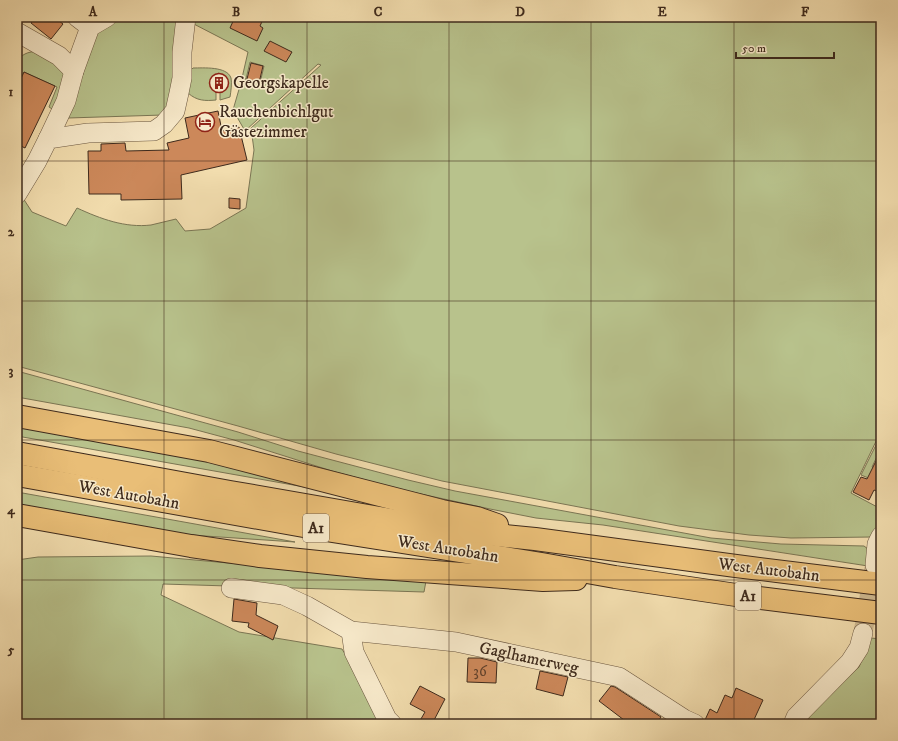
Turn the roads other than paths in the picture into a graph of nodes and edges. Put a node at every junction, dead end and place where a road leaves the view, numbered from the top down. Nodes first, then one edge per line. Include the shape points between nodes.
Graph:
1 (107, 17) edge
2 (186, 17) edge
3 (83, 22) edge
4 (17, 32) edge
5 (74, 72) junction
6 (48, 139) junction
7 (17, 194) edge
8 (17, 416) edge
9 (17, 453) edge
10 (17, 475) edge
11 (23, 518) edge
12 (881, 536) edge
13 (535, 538) junction
14 (878, 574) edge
15 (615, 577) junction
16 (231, 588) dead end
17 (881, 613) edge
18 (351, 631) junction
19 (863, 633) tunnel mouth
20 (392, 724) edge
21 (695, 724) edge
22 (793, 724) edge

1 - 3 street
2 - 6 street via 182,78 176,111 164,124 154,131 88,133
3 - 5 street
4 - 5 street via 59,56
5 - 6 street via 66,101
6 - 7 street
8 - 13 highway via 209,451 477,518
9 - 13 highway, West Autobahn / A1 via 408,523
10 - 15 highway, West Autobahn / A1
11 - 15 highway via 191,546 325,563 543,580
12 - 14 street via 877,544
13 - 14 highway, West Autobahn / A1 via 736,566
15 - 17 highway, West Autobahn / A1
16 - 18 street, Gaglhamerweg via 282,595
18 - 20 street via 354,652 387,719
18 - 21 street, Gaglhamerweg via 456,642 619,677
19 - 22 street via 859,648 850,662 796,717

